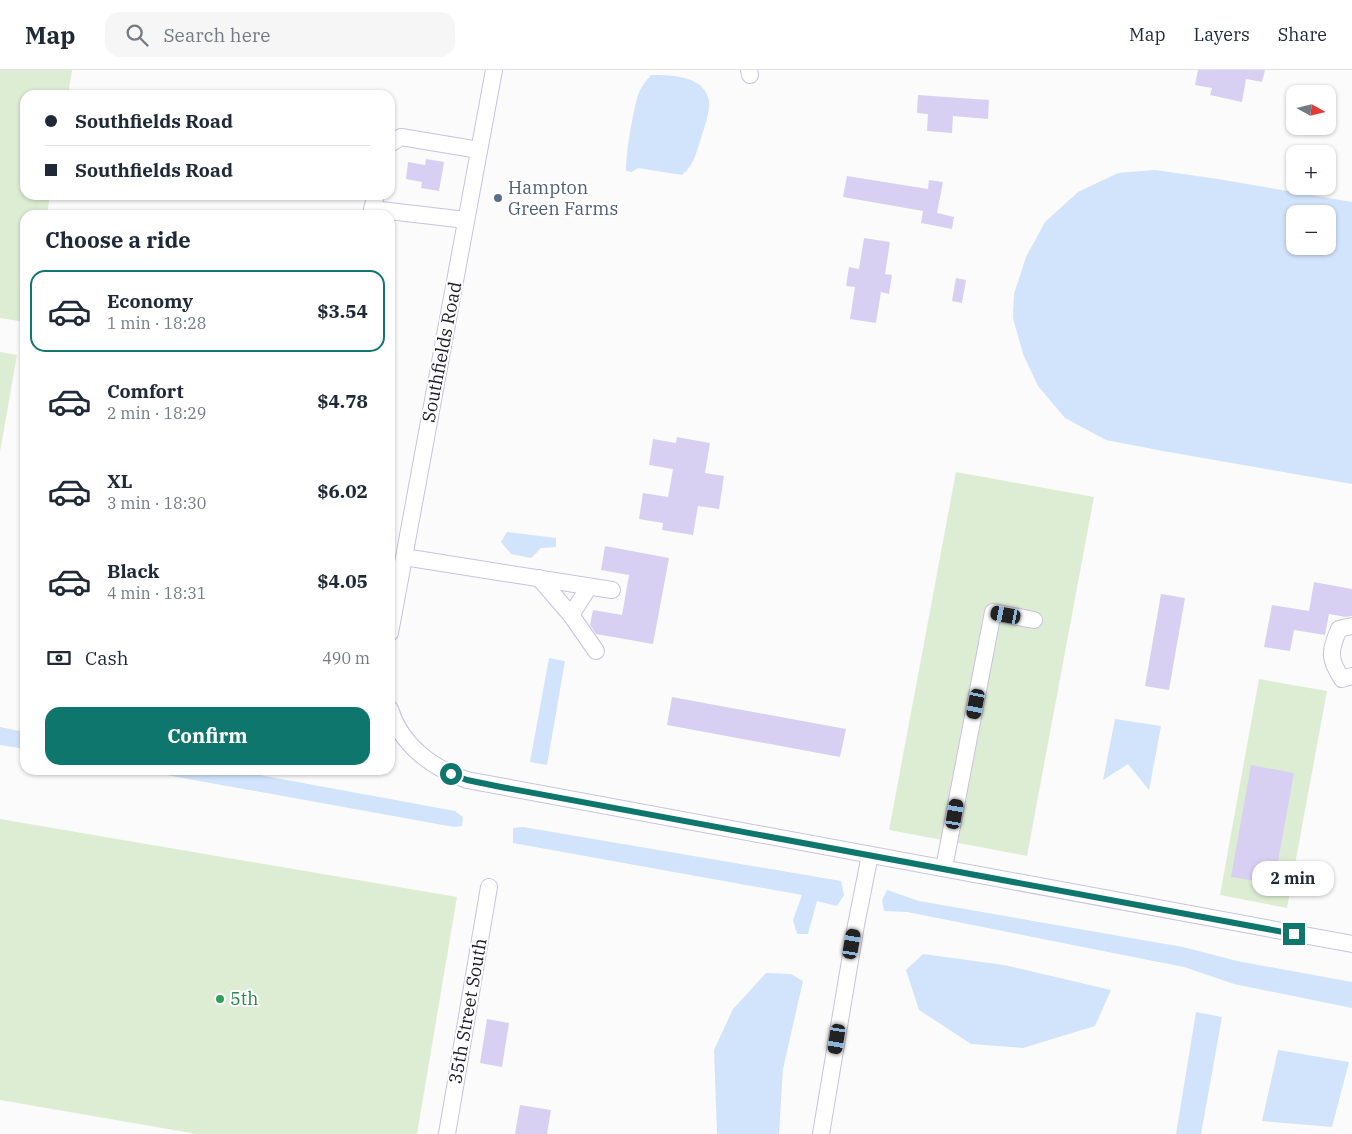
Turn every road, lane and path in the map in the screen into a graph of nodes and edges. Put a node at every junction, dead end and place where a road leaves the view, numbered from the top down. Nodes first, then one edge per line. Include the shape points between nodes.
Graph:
1 (494, 70) edge
2 (395, 140) edge
3 (480, 150) junction
4 (373, 206) edge
5 (466, 220) junction
6 (404, 557) junction
7 (539, 578) junction
8 (589, 586) junction
9 (612, 590) dead end
10 (395, 606) edge
11 (571, 615) junction
12 (1034, 620) dead end
13 (1352, 626) edge
14 (596, 651) dead end
15 (1352, 676) edge
16 (395, 721) edge
17 (870, 854) junction
18 (944, 868) junction
19 (489, 887) dead end
20 (1352, 944) edge
21 (447, 1134) edge
22 (821, 1134) edge

1 - 3 street, Southfields Road
2 - 3 street via 401,136
3 - 5 street, Southfields Road
4 - 5 street
5 - 6 street, Southfields Road
6 - 7 street
6 - 10 street, Southfields Road
7 - 8 street
7 - 11 street
8 - 9 street
8 - 11 street
11 - 14 street
12 - 18 street via 993,612
13 - 15 street via 1339,629 1332,644 1332,663 1342,679
16 - 17 street via 421,756 467,780
17 - 18 street
17 - 22 street
18 - 20 street
19 - 21 street, 35th Street South

